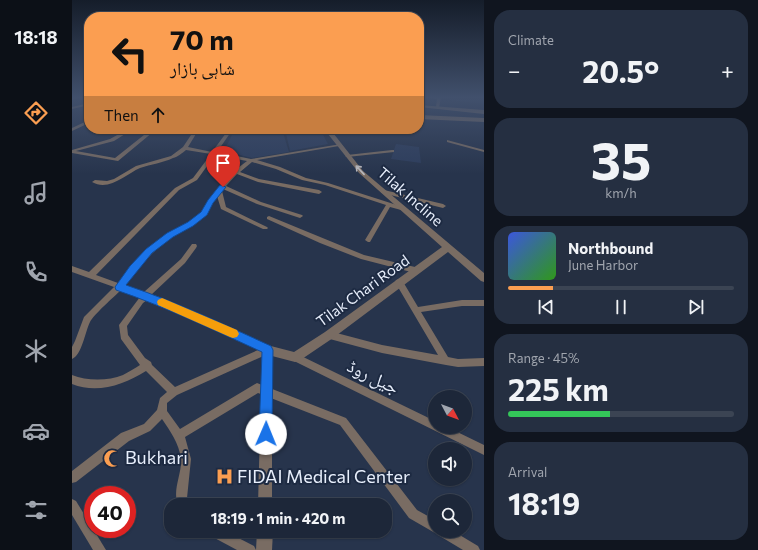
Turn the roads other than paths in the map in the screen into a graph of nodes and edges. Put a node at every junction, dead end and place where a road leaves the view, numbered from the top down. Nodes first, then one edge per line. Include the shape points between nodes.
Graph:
1 (84, 124) edge
2 (73, 129) edge
3 (122, 134) edge
4 (148, 134) edge
5 (194, 134) edge
6 (227, 134) edge
7 (331, 134) edge
8 (449, 140) dead end
9 (339, 146) junction
10 (185, 148) junction
11 (392, 151) dead end
12 (484, 151) edge
13 (72, 152) edge
14 (213, 153) junction
15 (347, 156) junction
16 (251, 160) junction
17 (236, 172) junction
18 (95, 182) dead end
19 (221, 189) junction
20 (319, 192) dead end
21 (384, 192) junction
22 (389, 204) junction
23 (443, 206) dead end
24 (402, 208) junction
25 (300, 216) dead end
26 (269, 218) dead end
27 (265, 228) dead end
28 (368, 240) dead end
29 (194, 246) dead end
30 (448, 248) junction
31 (467, 264) junction
32 (72, 268) edge
33 (484, 269) edge
34 (415, 270) junction
35 (90, 276) junction
36 (484, 278) edge
37 (399, 282) junction
38 (119, 287) junction
39 (146, 296) junction
40 (484, 303) edge
41 (416, 310) junction
42 (329, 335) junction
43 (267, 350) junction
44 (72, 355) edge
45 (295, 357) junction
46 (446, 361) junction
47 (484, 362) edge
48 (148, 365) junction
49 (72, 379) edge
50 (262, 390) junction
51 (174, 392) junction
52 (162, 412) junction
53 (428, 423) edge
54 (451, 434) edge
55 (179, 435) junction
56 (484, 450) edge
57 (72, 478) edge
58 (181, 498) edge
59 (265, 498) edge
60 (72, 504) edge
61 (428, 523) edge
62 (227, 538) edge
63 (265, 538) edge
64 (454, 538) edge
65 (100, 550) edge
66 (250, 550) edge
67 (264, 550) edge
68 (474, 550) edge

1 - 2 street
3 - 13 street via 112,140
4 - 13 street via 116,160
5 - 10 street
6 - 14 street
7 - 9 street, Tilak Incline
8 - 12 street
9 - 15 street, Tilak Incline
9 - 16 street
10 - 14 street
10 - 18 street via 173,157 138,167 116,180 107,183
11 - 15 street
14 - 16 street
14 - 35 street via 195,179 177,189
21 -> 15 street, Tilak Incline
16 - 17 street
16 - 22 street via 304,179
17 - 19 street
17 - 20 street via 258,180
19 - 25 street
19 - 27 street via 223,208
19 - 38 street via 204,213 149,251
21 - 23 street
21 - 24 street, Tilak Incline
22 - 24 street
22 - 28 street
24 - 30 street, Tilak Incline
26 - 34 street via 363,257
29 - 39 street via 183,261
30 - 31 street, Tilak Incline
30 - 34 street, Tilak Chari Road
31 - 33 street
31 - 36 street, Tilak Incline
32 - 35 street
34 - 37 street, Tilak Chari Road
35 - 38 street
37 - 41 street
37 - 42 street, Tilak Chari Road
38 - 39 street
38 - 44 street via 87,319
39 - 43 street
39 - 48 street via 123,325 124,336 142,361
40 - 41 street
41 - 46 street
42 - 45 street, Tilak Chari Road
42 - 46 street via 382,349
43 - 45 street
43 - 50 street
43 - 51 street
45 - 53 street, جیل روڈ
46 - 47 street
48 - 49 street via 129,377 111,383 77,382
48 - 51 street
50 - 55 street
50 - 59 street
50 - 61 street via 342,421 413,514
51 - 52 street via 164,401
52 - 55 street
52 - 57 street via 147,428 125,437
54 - 56 street, جیل روڈ
55 - 58 street via 186,459
60 - 65 street
62 - 66 street
63 - 67 street
64 - 68 street

